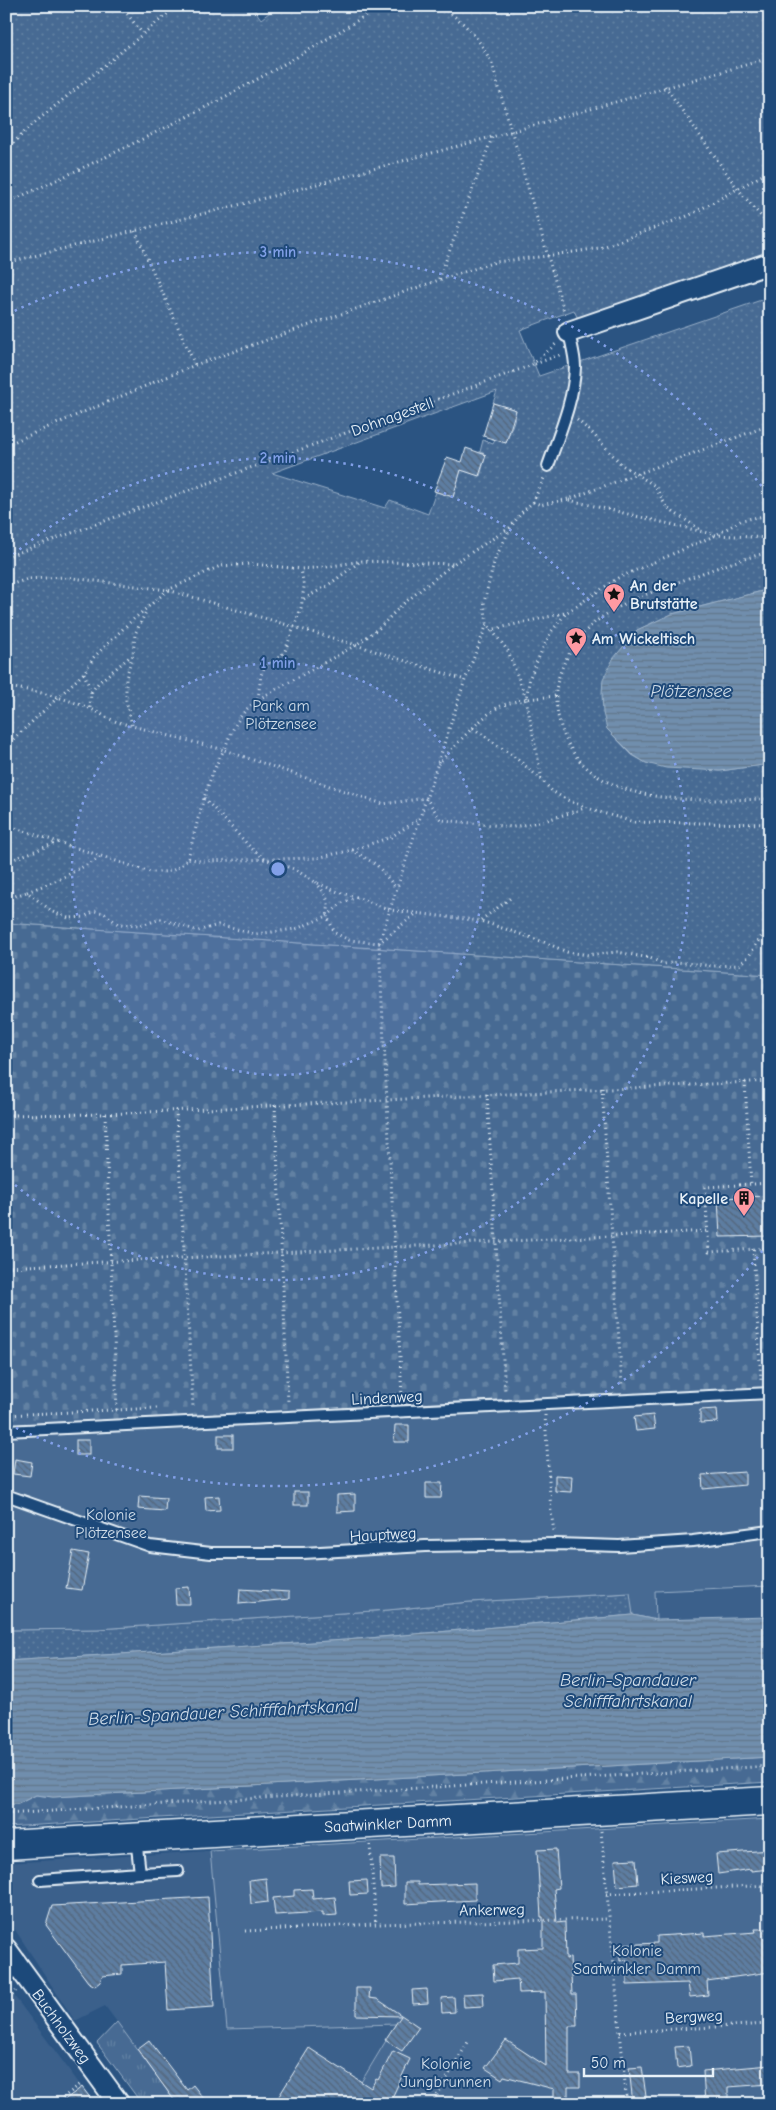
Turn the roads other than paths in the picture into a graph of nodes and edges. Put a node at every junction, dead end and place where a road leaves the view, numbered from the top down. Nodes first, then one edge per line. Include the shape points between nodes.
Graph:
1 (770, 263) edge
2 (570, 332) joint
3 (548, 466) road end
4 (770, 1393) edge
5 (6, 1432) edge
6 (6, 1495) edge
7 (770, 1530) edge
8 (770, 1801) edge
9 (136, 1838) junction
10 (6, 1846) edge
11 (178, 1871) dead end
12 (140, 1874) junction
13 (40, 1880) dead end
14 (6, 1949) edge
15 (119, 2104) edge

1 - 2 street
2 - 3 lane via 574,380
4 - 5 lane, Lindenweg
6 - 7 lane, Hauptweg via 150,1546 211,1553 303,1553 425,1546 619,1546 693,1541
8 - 9 main road, Saatwinkler Damm
9 - 10 main road, Saatwinkler Damm
9 - 12 lane
11 - 12 lane
12 - 13 lane
14 - 15 street, Buchholzweg

